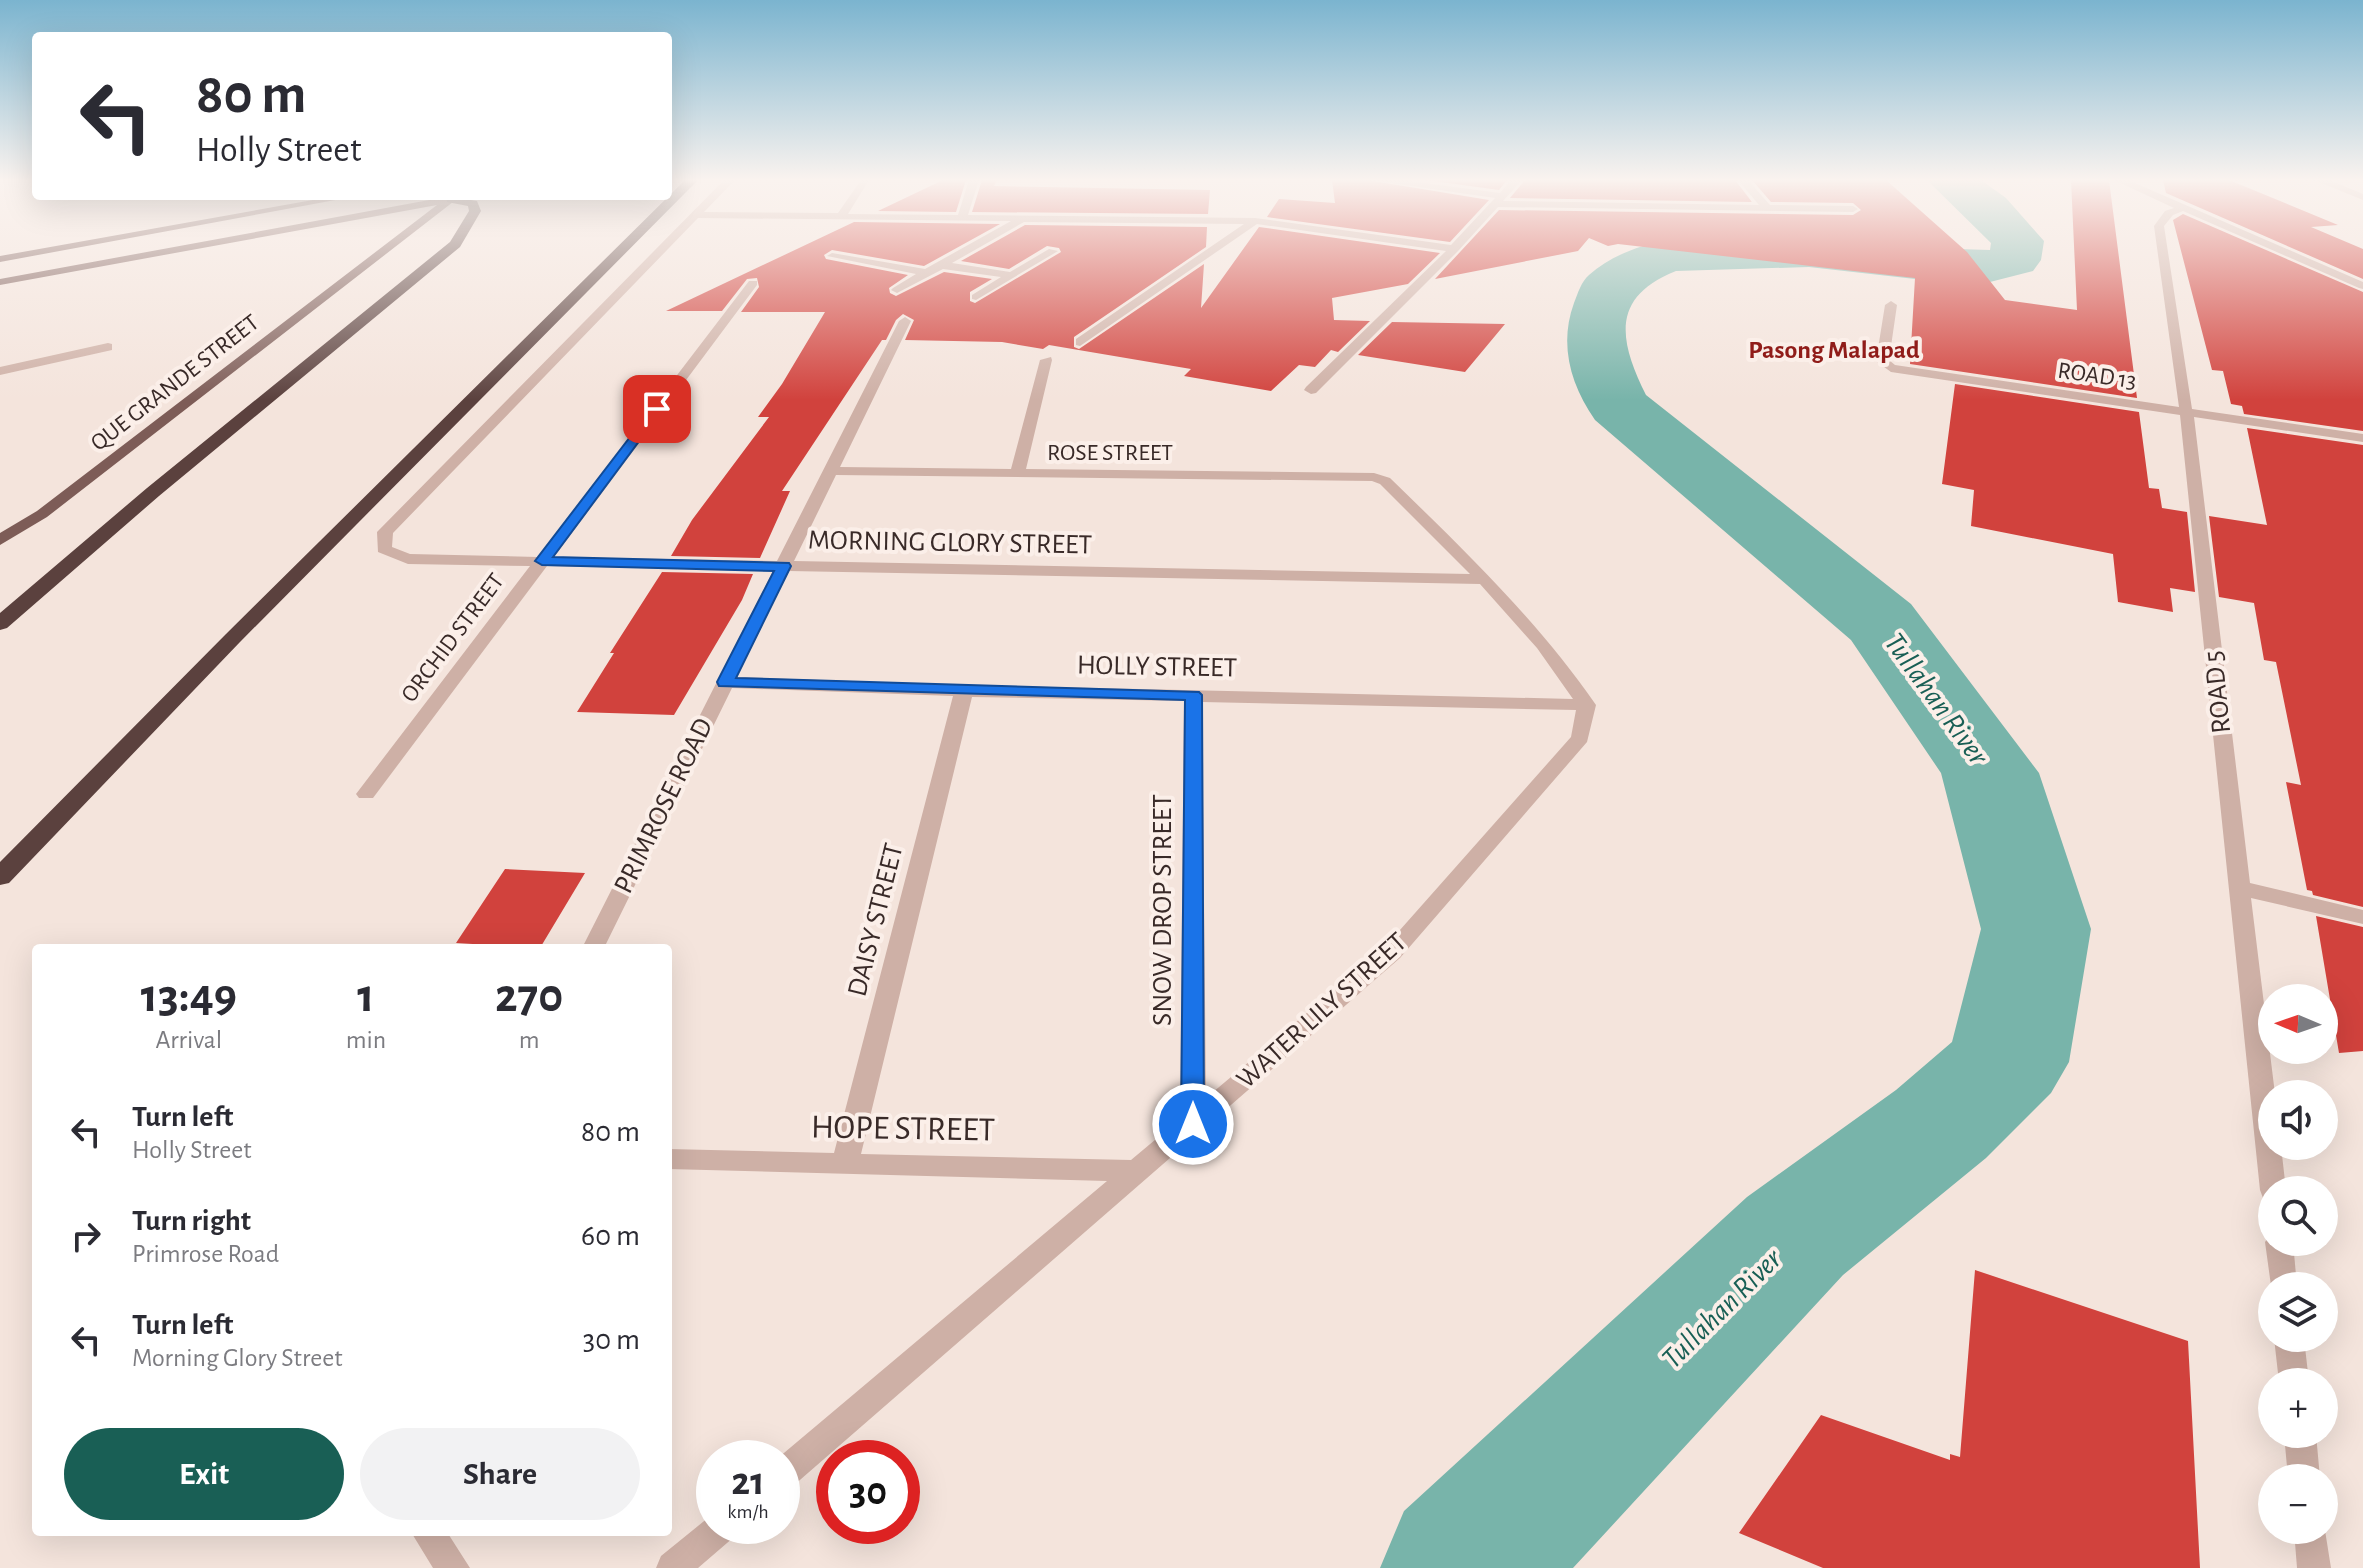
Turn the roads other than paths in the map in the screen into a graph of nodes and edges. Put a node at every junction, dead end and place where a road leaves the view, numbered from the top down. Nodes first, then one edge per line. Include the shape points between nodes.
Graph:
1 (33, 253) edge
2 (154, 253) edge
3 (378, 253) edge
4 (444, 253) edge
5 (619, 253) edge
6 (659, 253) edge
7 (962, 253) edge
8 (1050, 253) edge
9 (1208, 253) edge
10 (1450, 253) edge
11 (2163, 253) edge
12 (2287, 253) edge
13 (832, 256) dead end
14 (0, 259) edge
15 (941, 265) junction
16 (927, 273) junction
17 (1013, 276) junction
18 (0, 282) edge
19 (753, 283) dead end
20 (2363, 286) edge
21 (897, 290) dead end
22 (976, 297) dead end
23 (1891, 305) dead end
24 (905, 321) dead end
25 (1080, 342) dead end
26 (108, 347) dead end
27 (1046, 360) dead end
28 (0, 371) edge
29 (1311, 390) dead end
30 (2186, 411) junction
31 (2363, 438) edge
32 (833, 471) junction
33 (1017, 475) junction
34 (0, 540) edge
35 (542, 561) junction
36 (784, 566) junction
37 (1485, 579) junction
38 (0, 624) edge
39 (725, 682) junction
40 (964, 691) junction
41 (1193, 695) junction
42 (1587, 705) junction
43 (366, 794) dead end
44 (0, 877) edge
45 (2240, 888) junction
46 (2363, 917) edge
47 (595, 944) edge
48 (1193, 1124) junction
49 (672, 1159) edge
50 (845, 1163) junction
51 (1137, 1171) junction
52 (2271, 1176) edge
53 (800, 1460) edge
54 (430, 1536) edge
55 (701, 1544) edge
56 (2311, 1544) edge
57 (453, 1568) edge
58 (673, 1568) edge
59 (2314, 1568) edge

1 - 14 main road
2 - 18 main road
3 - 34 main road, QUE GRANDE STREET via 54,505
4 - 38 highway
5 - 44 highway
6 - 35 street, MORNING GLORY STREET via 385,532 384,549 408,559
7 - 15 street
8 - 17 street
9 - 25 street
10 - 29 street
11 - 30 street, ROAD 5
12 - 20 street
13 - 16 street
15 - 16 street
15 - 17 street
16 - 21 street
17 - 22 street
19 - 35 street, ORCHID STREET
23 - 30 street, ROAD 13 via 1882,361 1891,368
24 - 32 street, PRIMROSE ROAD
26 - 28 street
27 - 33 street
30 - 31 street, ROAD 13
30 - 45 street, ROAD 5
32 - 33 street, ROSE STREET
32 - 36 street, PRIMROSE ROAD
33 - 37 street, ROSE STREET via 1360,476 1385,481
35 - 36 street, MORNING GLORY STREET
35 - 43 street, ORCHID STREET
36 - 37 street, MORNING GLORY STREET
36 - 39 street, PRIMROSE ROAD
37 - 42 street via 1543,644
39 - 40 street, HOLLY STREET
39 - 47 street, PRIMROSE ROAD
40 - 41 street, HOLLY STREET
40 - 50 street, DAISY STREET
41 - 42 street, HOLLY STREET
41 - 48 street, SNOW DROP STREET
42 - 48 street, WATER LILY STREET via 1580,738 1392,953
45 - 46 street
45 - 52 street, ROAD 5
48 - 51 street, WATER LILY STREET
49 - 50 street, HOPE STREET
50 - 51 street, HOPE STREET
51 - 53 street, WATER LILY STREET
54 - 57 street
55 - 58 street
56 - 59 street

